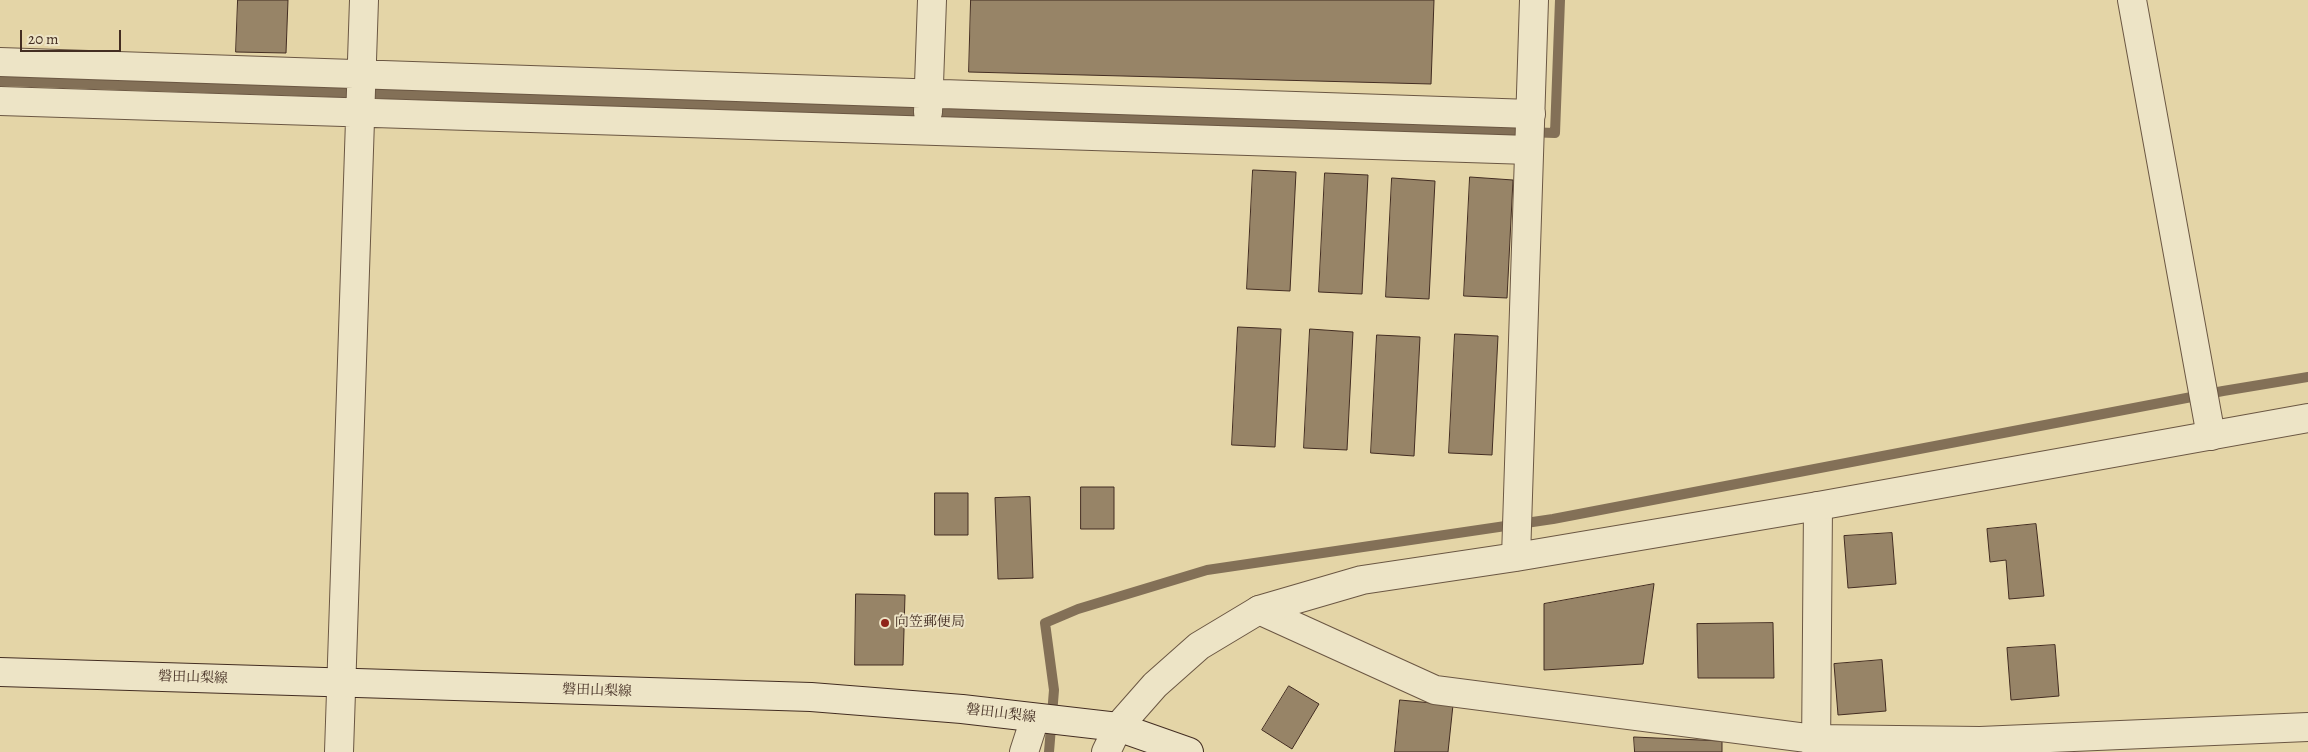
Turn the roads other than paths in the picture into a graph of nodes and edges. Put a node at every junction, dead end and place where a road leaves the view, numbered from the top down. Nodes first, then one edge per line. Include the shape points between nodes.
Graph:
1 (364, 0) edge
2 (932, 0) edge
3 (1534, 0) edge
4 (2132, 0) edge
5 (0, 62) edge
6 (361, 73) junction
7 (930, 93) junction
8 (0, 101) edge
9 (360, 113) junction
10 (1531, 114) junction
11 (927, 131) junction
12 (1529, 150) junction
13 (2308, 418) edge
14 (2211, 436) junction
15 (1818, 506) junction
16 (1516, 557) junction
17 (1259, 610) junction
18 (0, 672) edge
19 (342, 683) junction
20 (1035, 718) junction
21 (1118, 727) junction
22 (2308, 727) edge
23 (1815, 746) edge
24 (339, 752) edge
25 (1024, 752) edge
26 (1106, 752) edge
27 (1189, 752) edge

1 - 6 street
2 - 7 street
3 - 10 street
4 - 14 street
5 - 6 street
6 - 7 street
6 - 9 street
7 - 10 street
7 - 11 street
8 - 9 street
9 - 11 street
9 - 19 street
10 - 12 street
11 - 12 street
12 - 16 street
13 - 14 street
14 - 15 street
15 - 16 street
15 - 23 street
16 - 17 street via 1362,580
17 - 21 street via 1198,646
17 - 23 street via 1435,690
18 - 19 street, 磐田山梨線
19 - 20 street, 磐田山梨線 via 811,697
19 - 24 street
20 - 21 street, 磐田山梨線
20 - 25 street
21 - 26 street
21 - 27 street, 磐田山梨線
22 - 23 street

